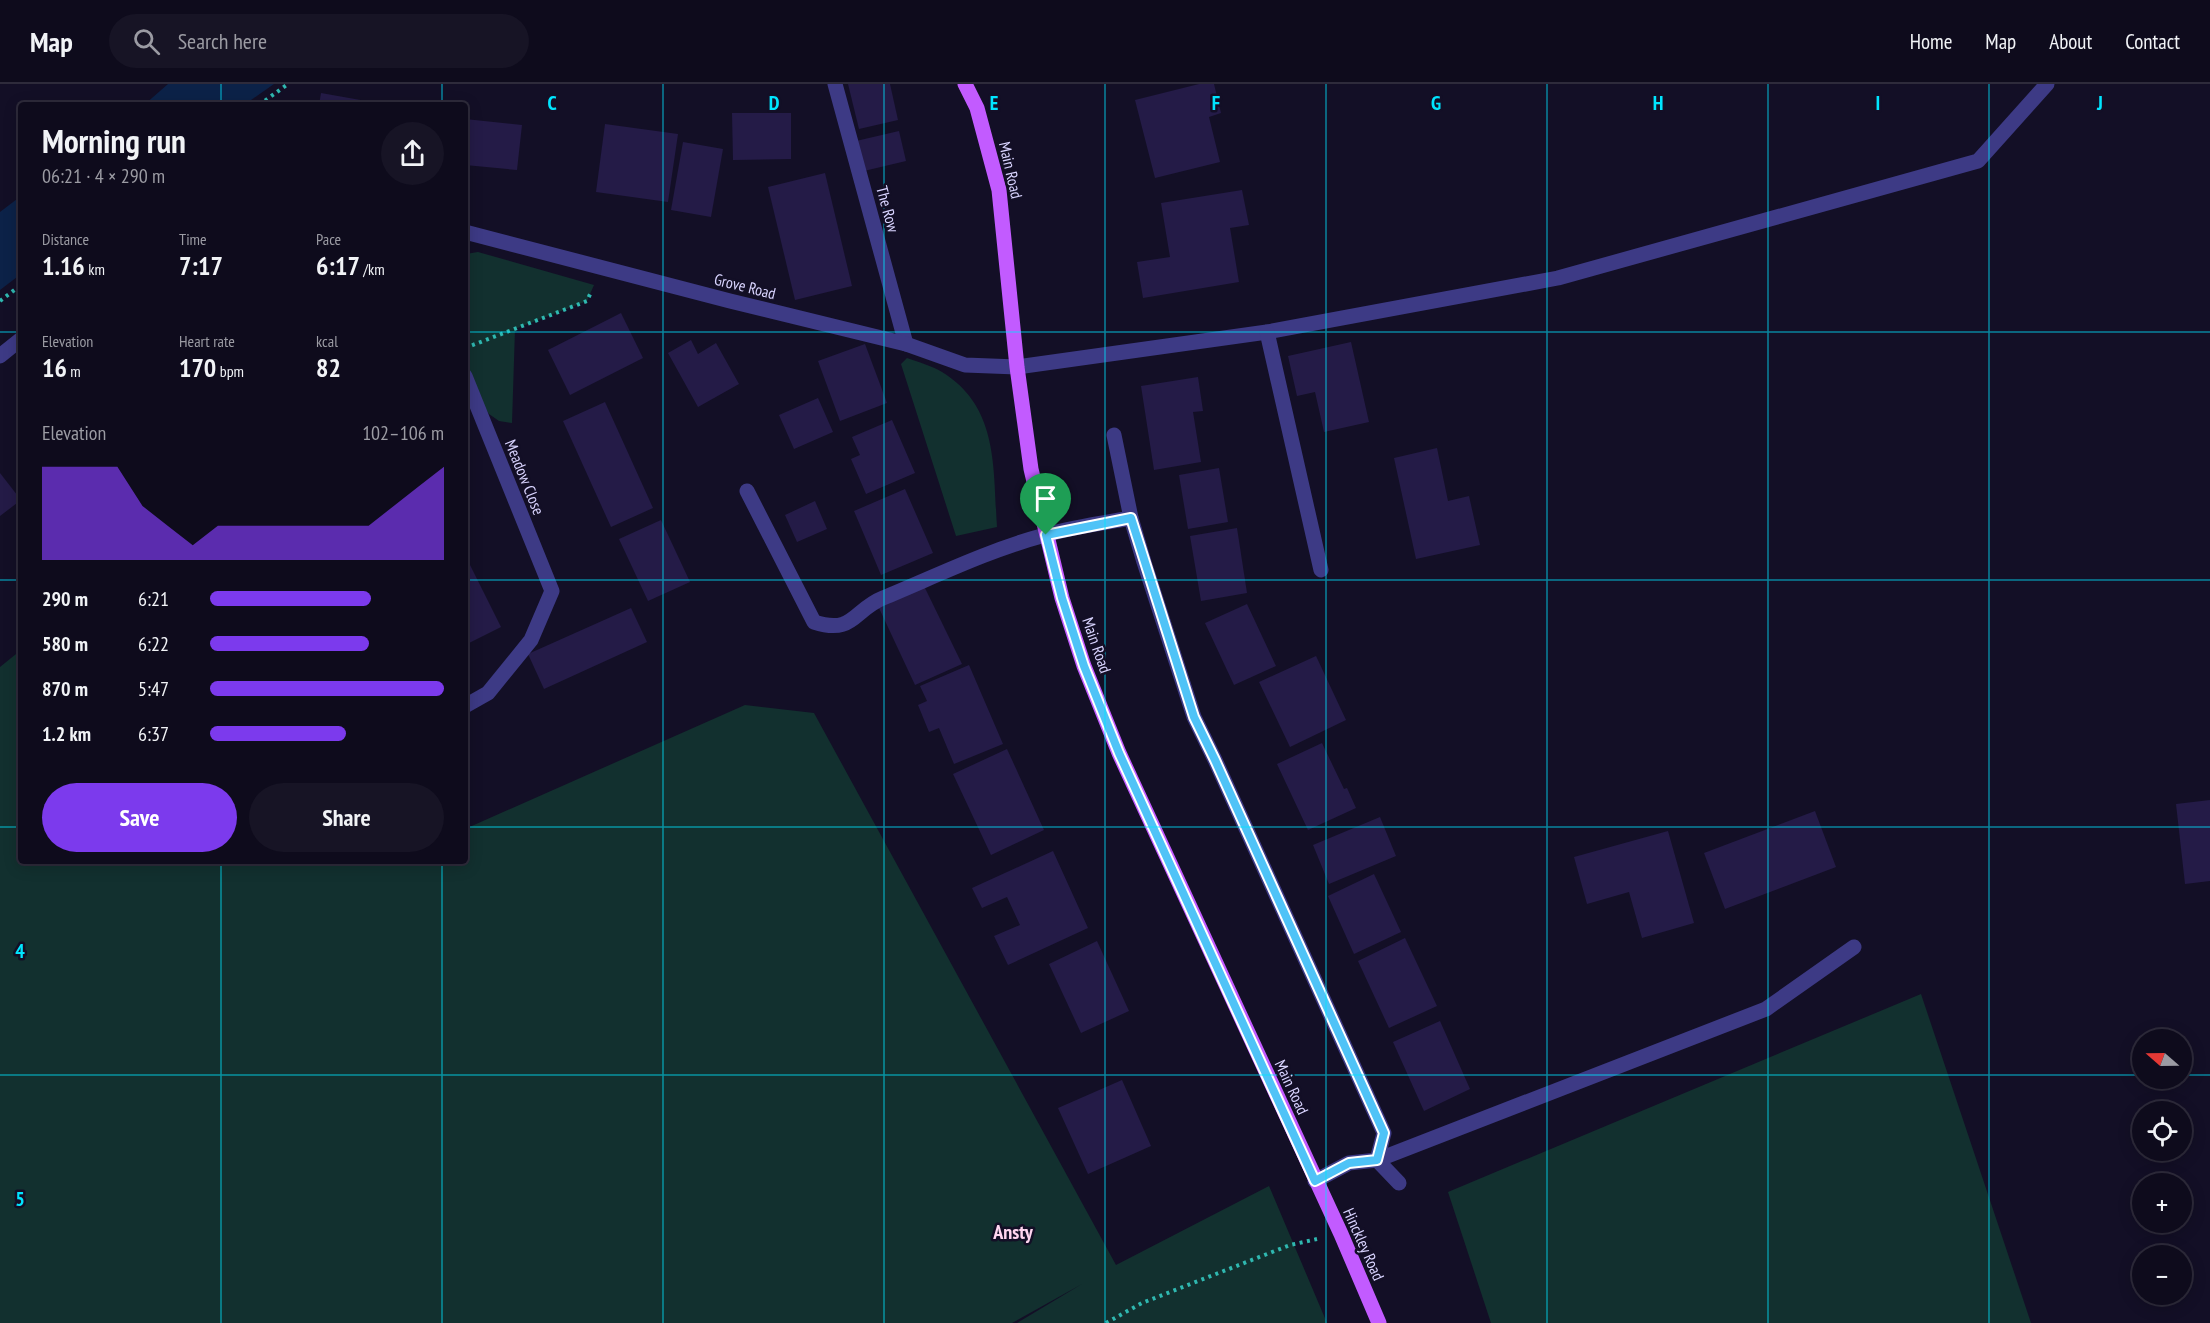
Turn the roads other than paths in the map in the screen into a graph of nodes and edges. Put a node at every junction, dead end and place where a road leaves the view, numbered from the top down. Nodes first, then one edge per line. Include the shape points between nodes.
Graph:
1 (835, 84) edge
2 (965, 84) edge
3 (2047, 84) edge
4 (468, 233) edge
5 (1267, 332) junction
6 (18, 341) edge
7 (906, 344) junction
8 (0, 356) edge
9 (1017, 367) junction
10 (468, 383) edge
11 (1114, 435) dead end
12 (747, 491) dead end
13 (1131, 518) junction
14 (1046, 535) junction
15 (1321, 570) dead end
16 (468, 704) edge
17 (1854, 947) dead end
18 (1377, 1160) junction
19 (1315, 1181) junction
20 (1399, 1183) dead end
21 (1379, 1323) edge

1 - 7 street, The Row
2 - 9 main road, Main Road via 976,108 999,190
3 - 5 street, Grove Road via 1978,161 1558,278
4 - 7 street, Grove Road
5 - 9 street, Grove Road
5 - 15 street
6 - 8 street
7 - 9 street, Grove Road via 965,365
9 - 14 main road, Main Road via 1031,469
10 - 16 street, Meadow Close via 552,591 531,640 488,693
11 - 13 street
12 - 14 street via 814,622 828,627 854,620 876,601 963,562
13 - 14 street
13 - 18 street via 1194,717 1384,1133
14 - 19 main road, Main Road via 1084,666 1119,753
17 - 18 street via 1766,1009
18 - 19 street via 1349,1163
18 - 20 street
19 - 21 main road, Hinckley Road

